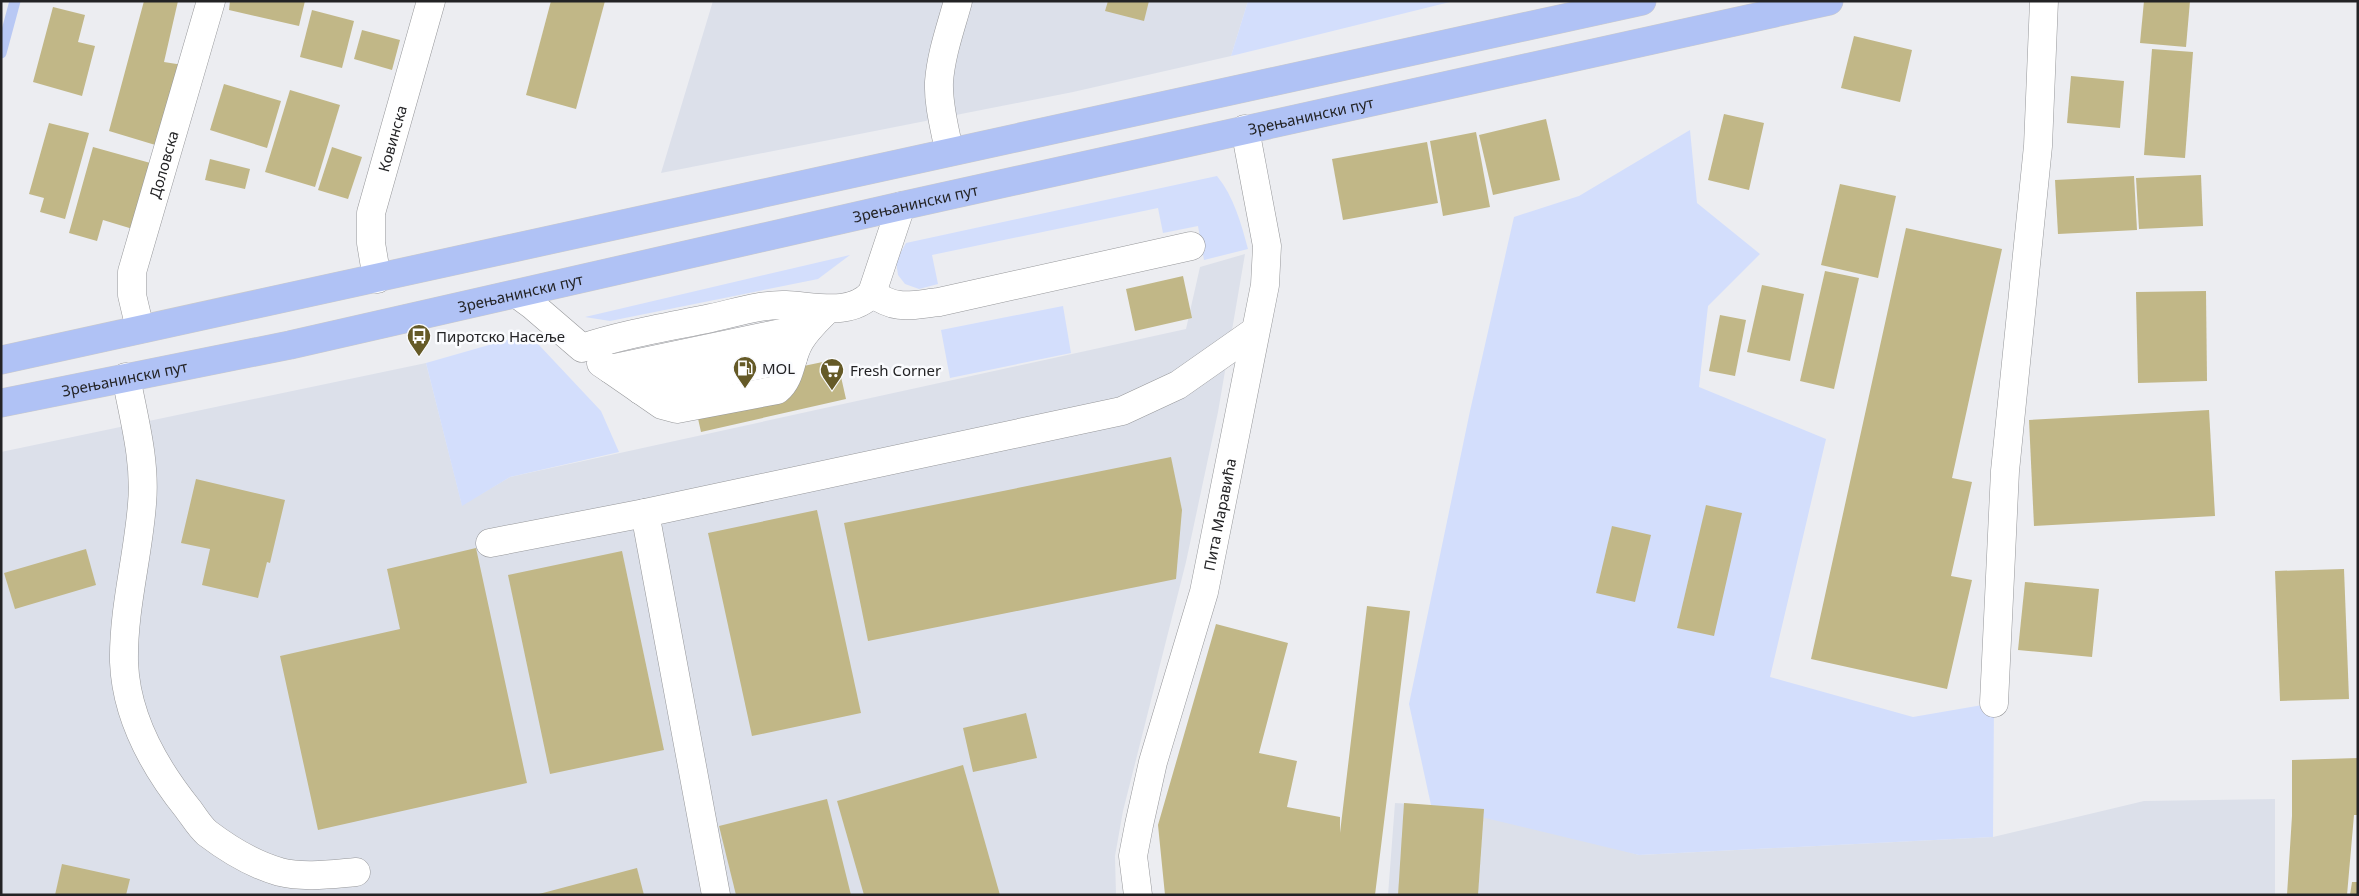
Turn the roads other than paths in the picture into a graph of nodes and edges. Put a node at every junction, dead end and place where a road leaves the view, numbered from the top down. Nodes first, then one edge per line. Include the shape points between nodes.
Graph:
1 (212, 1) edge
2 (431, 1) edge
3 (958, 1) edge
4 (1642, 1) edge
5 (1829, 1) edge
6 (2044, 1) edge
7 (1245, 129) junction
8 (949, 152) junction
9 (901, 206) junction
10 (1191, 246) dead end
11 (377, 279) junction
12 (872, 293) junction
13 (517, 294) junction
14 (819, 318) junction
15 (140, 329) junction
16 (1255, 331) junction
17 (582, 348) junction
18 (1, 360) edge
19 (610, 369) junction
20 (126, 377) junction
21 (1, 403) edge
22 (645, 513) junction
23 (490, 543) dead end
24 (1994, 703) dead end
25 (356, 872) dead end
26 (716, 895) edge
27 (1138, 895) edge

1 - 15 street, Доловска via 132,272 132,295
2 - 11 street, Ковинска via 371,213 371,243
3 - 8 street via 939,82 940,107
4 - 8 main road
5 - 7 main road, Зрењанински пут
6 - 24 street via 2038,146 2005,470
7 - 9 main road, Зрењанински пут
7 - 16 street, Пита Маравића via 1267,246 1265,285
8 - 11 main road
9 - 12 street
9 - 13 main road, Зрењанински пут
10 - 12 street via 939,302 899,307
11 - 15 main road
12 - 14 street via 865,301
13 - 17 street
13 - 20 main road, Зрењанински пут via 290,345
14 - 17 street via 771,305 613,338
14 - 19 street
14 - 19 street via 799,342 793,358 640,390
15 - 18 main road
16 - 22 street via 1178,385 1122,411
16 - 27 street, Пита Маравића via 1204,592 1153,762 1139,824 1133,856
17 - 19 street
20 - 21 main road, Зрењанински пут
20 - 25 street via 143,481 126,609 124,663 129,698 140,733 171,788 206,832 246,858 281,872 316,875
22 - 23 street
22 - 26 street

